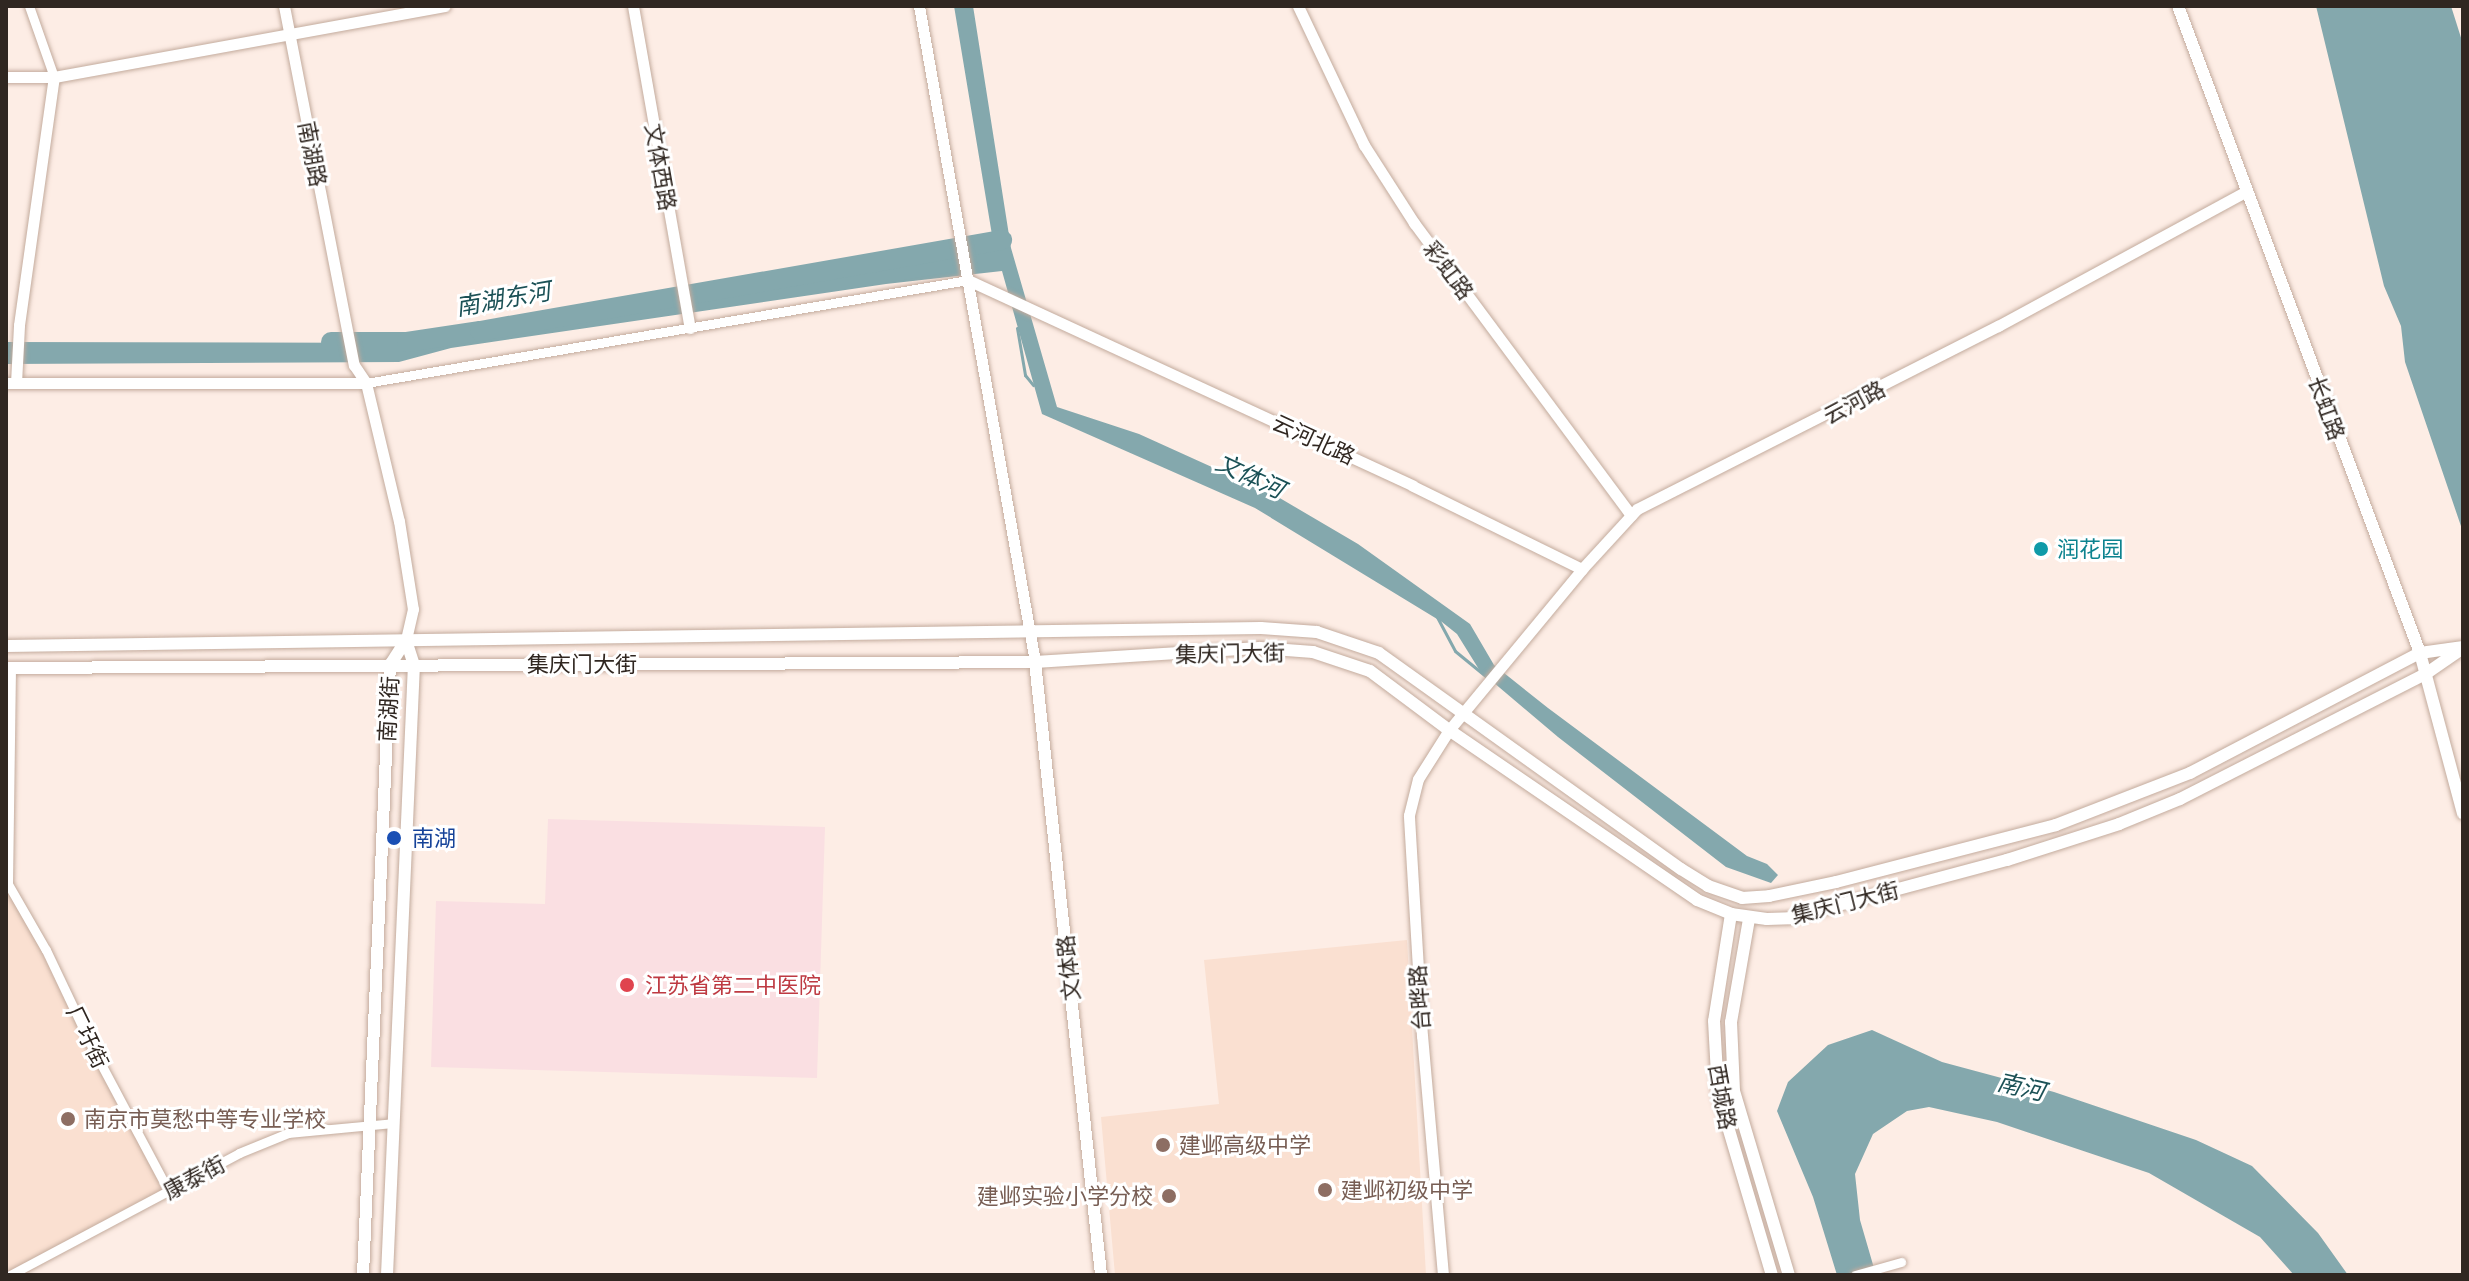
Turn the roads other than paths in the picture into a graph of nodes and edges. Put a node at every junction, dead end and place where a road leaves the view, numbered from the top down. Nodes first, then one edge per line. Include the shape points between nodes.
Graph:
1 (29, 6) edge
2 (284, 6) edge
3 (445, 6) edge
4 (633, 6) edge
5 (919, 6) edge
6 (1298, 6) edge
7 (2178, 6) edge
8 (290, 37) junction
9 (6, 77) edge
10 (54, 77) junction
11 (2247, 191) junction
12 (967, 277) junction
13 (690, 328) junction
14 (11, 383) edge
15 (366, 383) junction
16 (1631, 515) junction
17 (1582, 569) junction
18 (1030, 631) junction
19 (406, 640) junction
20 (6, 646) edge
21 (2463, 648) edge
22 (2420, 653) junction
23 (1035, 662) junction
24 (390, 665) junction
25 (414, 665) junction
26 (9, 668) edge
27 (2427, 673) junction
28 (1479, 692) joint
29 (1461, 715) junction
30 (1449, 730) junction
31 (2463, 813) edge
32 (7, 885) edge
33 (1731, 914) junction
34 (1749, 919) junction
35 (393, 1123) junction
36 (369, 1124) junction
37 (168, 1190) junction
38 (1901, 1262) dead end
39 (10, 1275) edge
40 (363, 1275) edge
41 (387, 1275) edge
42 (1101, 1275) edge
43 (1443, 1275) edge
44 (1772, 1275) edge
45 (1789, 1275) edge
46 (1855, 1275) edge

1 - 10 street
2 - 8 street, 南湖路
3 - 8 street
4 - 13 street, 文体西路
5 - 12 street
6 - 16 street, 彩虹路 via 1364,145 1414,223
7 - 11 main road, 长虹路
8 - 10 street
8 - 15 street, 南湖路 via 354,365
9 - 10 street
10 - 14 street
11 - 16 street, 云河路
11 - 22 main road, 长虹路
12 - 13 street
12 - 17 street, 云河北路
12 - 18 street
13 - 15 street
14 - 15 street
15 - 19 street via 409,580 413,609
16 - 17 street, 云河路
17 - 28 street, 云河路
18 - 19 main road, 集庆门大街
18 - 23 street
18 - 29 main road, 集庆门大街 via 1317,632 1379,653
19 - 20 main road, 集庆门大街
19 - 24 main road, 南湖街
19 - 25 main road, 南湖街
21 - 22 main road, 集庆门大街
21 - 27 main road, 集庆门大街
22 - 27 main road, 长虹路
22 - 29 main road, 集庆门大街 via 2190,773 2115,805 2002,841 1836,882 1742,898 1708,886
23 - 25 main road, 集庆门大街
23 - 30 main road, 集庆门大街 via 1260,648 1313,652 1370,671
23 - 42 main road, 文体路
24 - 25 main road, 集庆门大街
24 - 26 main road, 集庆门大街
24 - 36 main road, 南湖街
25 - 35 main road, 南湖街
26 - 32 street, 厂圩街
27 - 31 main road, 长虹路
27 - 34 main road, 集庆门大街 via 2168,804 2062,844 1790,918
28 - 29 street, 台晔路
29 - 30 street, 台晔路
30 - 33 main road, 集庆门大街 via 1687,893
30 - 43 street, 台晔路 via 1418,779 1409,815
32 - 37 street, 厂圩街 via 46,950
33 - 34 main road, 集庆门大街
33 - 44 main road, 西城路 via 1714,1021 1718,1093
34 - 45 main road, 西城路 via 1731,1022 1734,1091
35 - 36 street, 康泰街
35 - 41 main road, 南湖街
36 - 37 street, 康泰街 via 288,1133
36 - 40 main road, 南湖街
37 - 39 street, 康泰街
38 - 46 street

